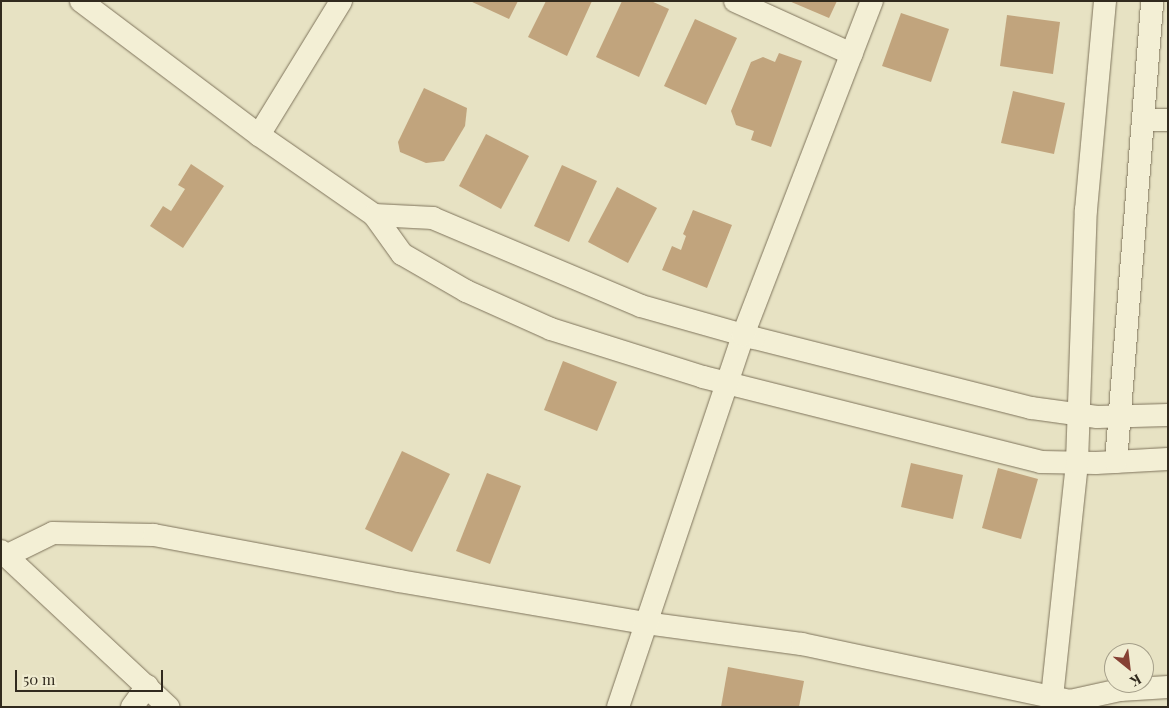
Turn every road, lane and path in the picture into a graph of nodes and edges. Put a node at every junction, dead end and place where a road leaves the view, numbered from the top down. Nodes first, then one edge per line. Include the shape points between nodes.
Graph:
1 (81, 1) edge
2 (341, 1) edge
3 (735, 1) edge
4 (872, 1) edge
5 (1105, 1) edge
6 (1152, 1) edge
7 (852, 54) junction
8 (1144, 120) junction
9 (1168, 120) edge
10 (259, 135) junction
11 (374, 215) junction
12 (743, 335) junction
13 (728, 383) junction
14 (1078, 415) junction
15 (1168, 415) edge
16 (1120, 417) junction
17 (1168, 459) edge
18 (1077, 462) junction
19 (1116, 462) junction
20 (4, 553) edge
21 (646, 623) junction
22 (147, 686) junction
23 (1168, 687) edge
24 (1063, 701) edge
25 (132, 707) edge
26 (168, 707) edge
27 (618, 707) edge

1 - 10 street
2 - 10 street
3 - 7 street
4 - 7 street
5 - 14 street via 1086,210
6 - 8 street
7 - 12 street
8 - 9 street
8 - 16 street
10 - 11 street
11 - 12 street via 433,218 642,306
11 - 13 street via 402,254 466,291 551,329
12 - 13 street
12 - 14 street via 1031,408
13 - 18 street via 1041,462
13 - 21 street
14 - 16 street
14 - 18 street
15 - 16 street
16 - 19 street
17 - 19 street
18 - 19 street
18 - 24 street
20 - 21 street via 53,533 154,535
20 - 22 street
21 - 24 street via 802,644
21 - 27 street
22 - 25 street
22 - 26 street
23 - 24 street via 1120,690

